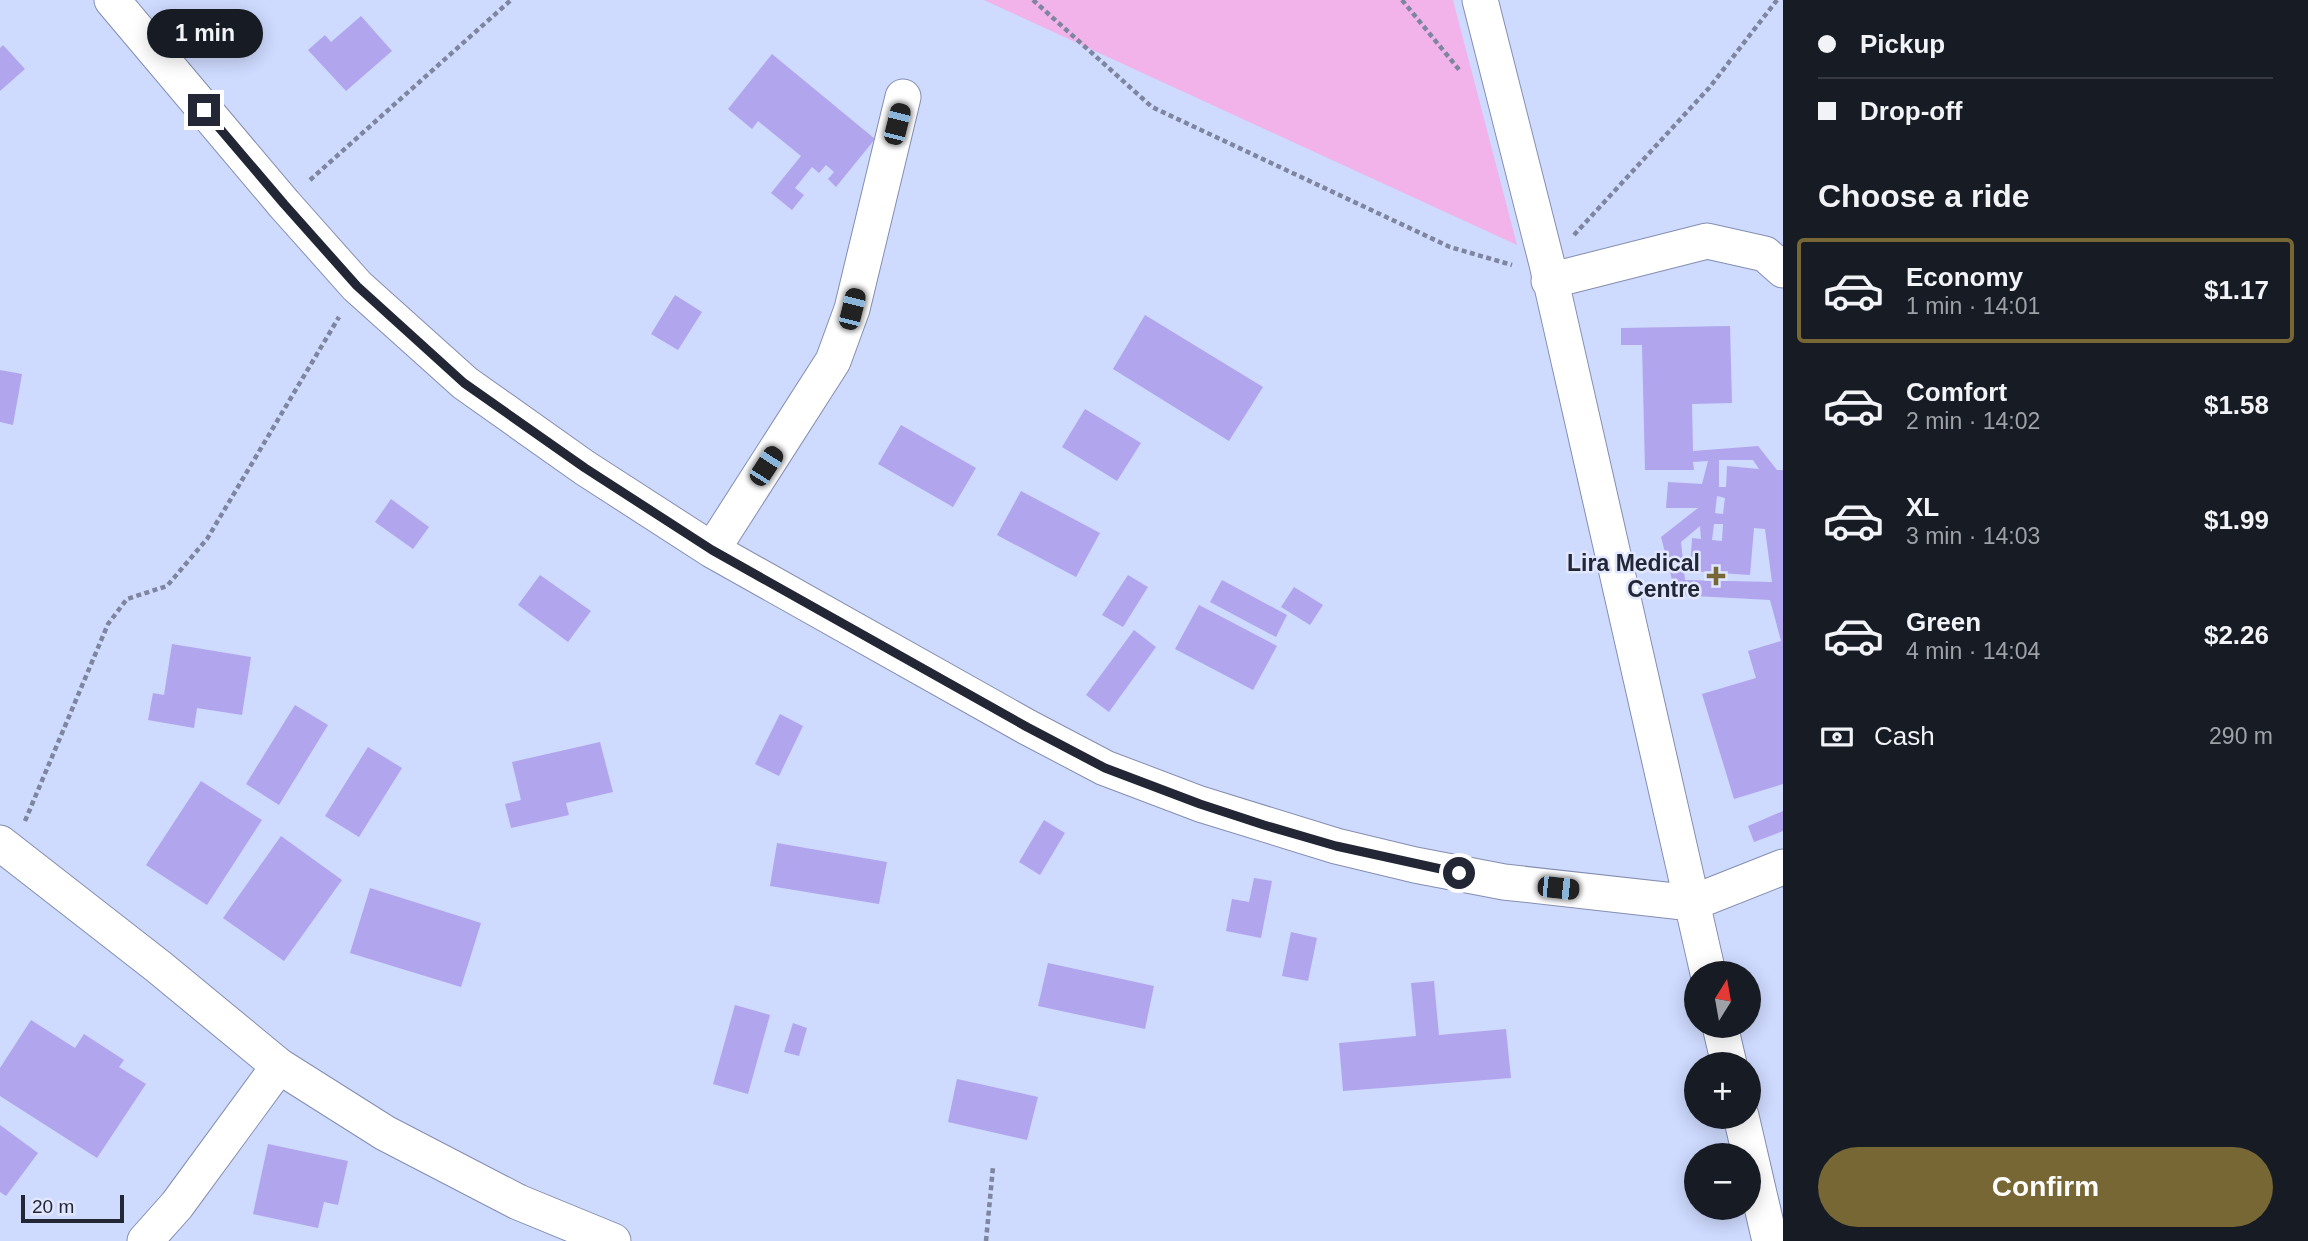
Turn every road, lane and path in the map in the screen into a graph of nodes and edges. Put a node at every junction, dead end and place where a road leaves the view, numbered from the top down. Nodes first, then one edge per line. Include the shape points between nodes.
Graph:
1 (112, 0) edge
2 (511, 0) edge
3 (1033, 0) edge
4 (1402, 0) edge
5 (1480, 0) edge
6 (1777, 0) edge
7 (1468, 80) dead end
8 (903, 97) dead end
9 (284, 204) junction
10 (1783, 270) edge
11 (1548, 272) junction
12 (357, 286) junction
13 (712, 550) junction
14 (6, 848) edge
15 (1783, 867) edge
16 (1692, 903) junction
17 (1705, 961) edge
18 (279, 1066) junction
19 (1744, 1129) edge
20 (993, 1167) dead end
21 (145, 1241) edge
22 (612, 1241) edge
23 (986, 1241) edge
24 (1770, 1241) edge

1 - 9 street
2 - 9 path
3 - 11 path via 1152,107 1450,247
4 - 7 path
5 - 11 street
6 - 11 path via 1709,88
8 - 13 street via 852,309 834,361
9 - 12 street
10 - 11 street via 1765,254 1707,241
11 - 16 street
12 - 13 street via 464,383
12 - 14 path via 207,539 167,586 127,598 108,624
13 - 16 street via 1105,768 1200,804 1415,865 1504,882
14 - 18 street
15 - 16 street
16 - 17 street
18 - 21 street via 177,1205
18 - 22 street via 385,1133 517,1202
19 - 24 street
20 - 23 path

